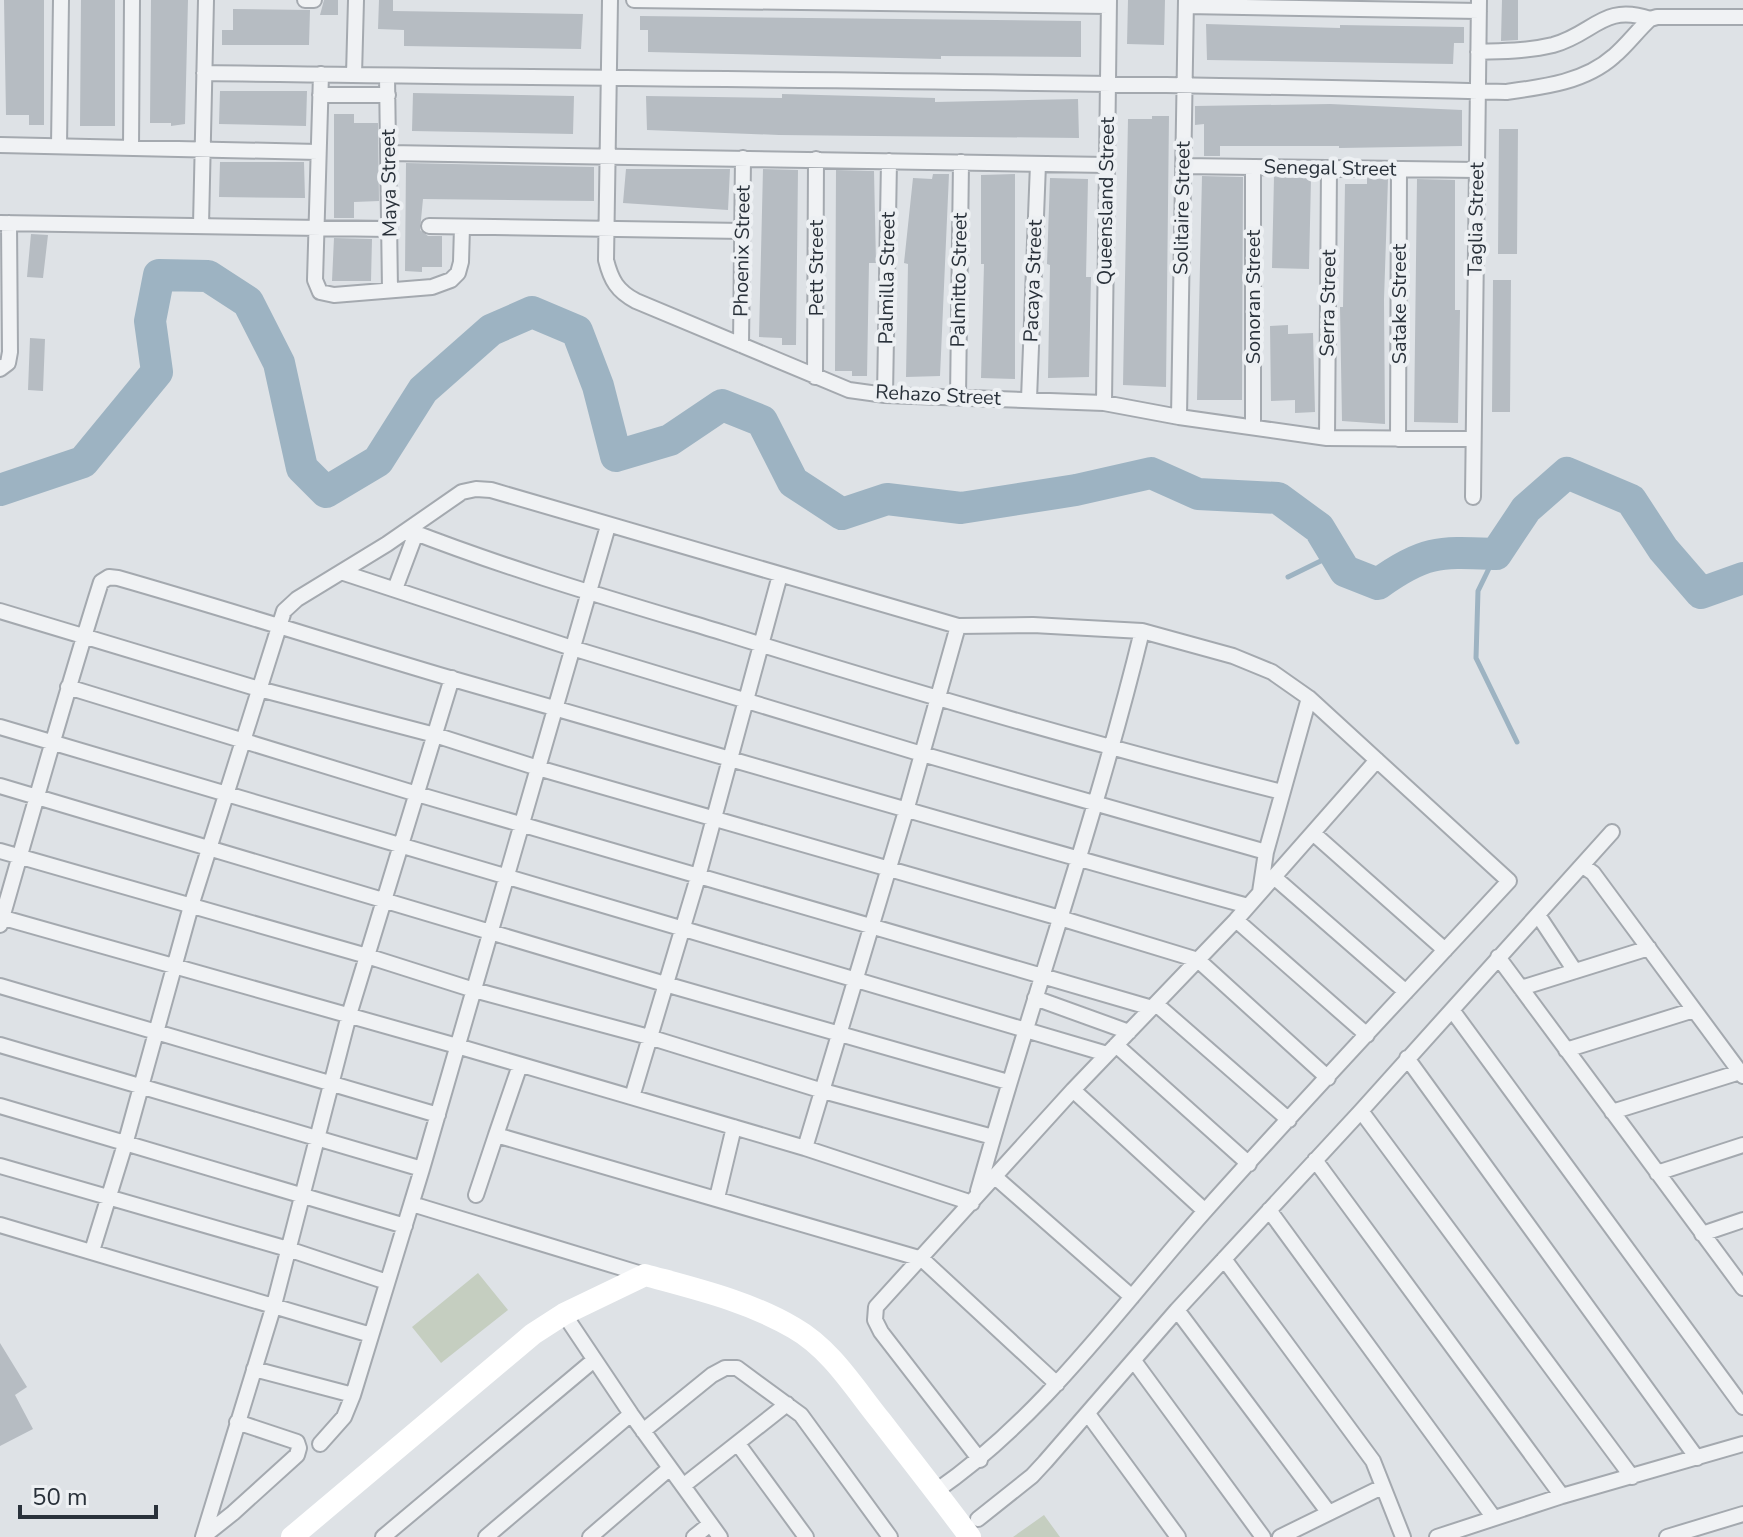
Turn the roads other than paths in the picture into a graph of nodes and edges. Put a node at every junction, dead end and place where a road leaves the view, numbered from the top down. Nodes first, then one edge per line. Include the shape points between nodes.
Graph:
1 (61, 0) edge
2 (132, 0) edge
3 (206, 0) edge
4 (305, 0) edge
5 (314, 0) edge
6 (356, 0) edge
7 (610, 0) edge
8 (634, 0) edge
9 (682, 0) edge
10 (755, 1) edge
11 (827, 1) edge
12 (898, 2) edge
13 (968, 2) edge
14 (1109, 3) edge
15 (1186, 3) edge
16 (1255, 3) edge
17 (1328, 4) edge
18 (1396, 5) edge
19 (1479, 6) edge
20 (1743, 17) edge
21 (1650, 19) junction
22 (1478, 52) junction
23 (204, 73) junction
24 (321, 74) junction
25 (354, 75) junction
26 (387, 76) junction
27 (608, 80) junction
28 (1108, 82) junction
29 (1185, 84) junction
30 (1478, 91) junction
31 (320, 95) junction
32 (388, 95) junction
33 (0, 145) edge
34 (59, 146) junction
35 (131, 148) junction
36 (203, 150) junction
37 (318, 152) junction
38 (388, 153) junction
39 (607, 155) junction
40 (743, 158) junction
41 (816, 159) junction
42 (889, 161) junction
43 (961, 162) junction
44 (1038, 164) junction
45 (1107, 165) junction
46 (1183, 166) junction
47 (1253, 167) junction
48 (1329, 168) junction
49 (1399, 169) junction
50 (1477, 170) junction
51 (4, 223) edge
52 (201, 225) junction
53 (429, 226) dead end
54 (462, 227) junction
55 (316, 228) junction
56 (389, 229) junction
57 (605, 229) junction
58 (743, 231) junction
59 (390, 290) junction
60 (4, 294) edge
61 (741, 345) junction
62 (0, 369) edge
63 (815, 377) junction
64 (885, 395) junction
65 (958, 398) junction
66 (1029, 399) junction
67 (1104, 403) junction
68 (1179, 417) junction
69 (1253, 426) junction
70 (1327, 438) junction
71 (1398, 439) junction
72 (1472, 439) junction
73 (1473, 497) dead end
74 (608, 526) junction
75 (412, 532) junction
76 (341, 572) junction
77 (780, 575) junction
78 (395, 589) junction
79 (589, 592) junction
80 (0, 611) edge
81 (279, 625) junction
82 (958, 626) junction
83 (1142, 631) junction
84 (84, 636) junction
85 (762, 645) junction
86 (572, 648) junction
87 (452, 678) junction
88 (68, 687) junction
89 (259, 689) junction
90 (1309, 698) junction
91 (938, 700) junction
92 (747, 701) junction
93 (555, 707) junction
94 (0, 727) edge
95 (435, 735) junction
96 (243, 741) junction
97 (51, 742) junction
98 (1109, 748) junction
99 (922, 754) junction
100 (729, 759) junction
101 (1377, 760) junction
102 (538, 768) junction
103 (0, 786) edge
104 (1282, 792) junction
105 (226, 793) junction
106 (417, 794) junction
107 (35, 797) junction
108 (1093, 803) junction
109 (906, 811) junction
110 (714, 819) junction
111 (522, 823) junction
112 (1612, 832) dead end
113 (1313, 833) junction
114 (401, 845) junction
115 (208, 850) junction
116 (0, 851) edge
117 (1266, 852) junction
118 (18, 856) junction
119 (1076, 859) junction
120 (1583, 866) junction
121 (889, 870) junction
122 (507, 877) junction
123 (698, 877) junction
124 (1274, 877) junction
125 (1260, 892) junction
126 (384, 900) junction
127 (191, 906) junction
128 (1248, 906) junction
129 (1538, 915) junction
130 (1060, 918) junction
131 (1, 920) edge
132 (1236, 920) junction
133 (872, 926) junction
134 (682, 929) junction
135 (490, 932) junction
136 (1649, 948) junction
137 (1445, 950) junction
138 (367, 956) junction
139 (1498, 957) junction
140 (1198, 960) junction
141 (175, 966) junction
142 (1575, 971) junction
143 (1042, 975) junction
144 (856, 979) junction
145 (665, 984) junction
146 (0, 986) edge
147 (1521, 988) junction
148 (474, 990) junction
149 (1406, 992) junction
150 (1035, 998) junction
151 (1154, 1006) junction
152 (1452, 1010) junction
153 (1694, 1010) junction
154 (349, 1015) junction
155 (1025, 1028) junction
156 (156, 1032) junction
157 (1129, 1032) junction
158 (840, 1034) junction
159 (1367, 1035) junction
160 (649, 1037) junction
161 (0, 1045) edge
162 (457, 1046) junction
163 (1112, 1050) junction
164 (1566, 1050) junction
165 (1407, 1058) junction
166 (520, 1065) junction
167 (1742, 1074) edge
168 (1328, 1078) junction
169 (1008, 1082) junction
170 (142, 1086) junction
171 (331, 1086) junction
172 (1073, 1090) junction
173 (823, 1091) junction
174 (632, 1097) junction
175 (0, 1106) edge
176 (1361, 1111) junction
177 (1612, 1112) junction
178 (438, 1115) junction
179 (1289, 1120) junction
180 (734, 1127) junction
181 (496, 1135) junction
182 (993, 1137) junction
183 (317, 1140) junction
184 (126, 1141) junction
185 (1743, 1145) edge
186 (805, 1148) junction
187 (1315, 1160) junction
188 (1249, 1164) junction
189 (0, 1166) edge
190 (422, 1169) junction
191 (1657, 1173) junction
192 (994, 1176) junction
193 (302, 1195) junction
194 (476, 1195) dead end
195 (109, 1197) junction
196 (717, 1198) junction
197 (974, 1200) junction
198 (412, 1204) junction
199 (1269, 1210) junction
200 (1205, 1211) junction
201 (1743, 1220) edge
202 (0, 1225) edge
203 (405, 1226) junction
204 (1702, 1234) junction
205 (288, 1249) junction
206 (92, 1251) junction
207 (922, 1259) junction
208 (1224, 1259) junction
209 (645, 1275) junction
210 (387, 1282) junction
211 (1743, 1288) edge
212 (1132, 1297) junction
213 (274, 1305) junction
214 (1177, 1310) junction
215 (564, 1314) junction
216 (371, 1335) junction
217 (594, 1360) junction
218 (1134, 1361) junction
219 (254, 1369) junction
220 (1057, 1384) junction
221 (353, 1395) junction
222 (787, 1404) junction
223 (1743, 1407) edge
224 (631, 1414) junction
225 (1088, 1414) junction
226 (237, 1422) junction
227 (643, 1431) junction
228 (320, 1444) dead end
229 (738, 1444) junction
230 (1743, 1444) edge
231 (1697, 1458) junction
232 (980, 1460) junction
233 (670, 1468) junction
234 (1632, 1477) junction
235 (683, 1486) junction
236 (1382, 1487) junction
237 (936, 1491) junction
238 (1562, 1496) junction
239 (1329, 1513) junction
240 (1743, 1514) edge
241 (1494, 1518) junction
242 (710, 1524) junction
243 (974, 1528) edge
244 (204, 1536) edge
245 (292, 1537) edge
246 (383, 1537) edge
247 (486, 1537) edge
248 (590, 1537) edge
249 (694, 1537) edge
250 (720, 1537) edge
251 (806, 1537) edge
252 (890, 1537) edge
253 (1178, 1537) edge
254 (1263, 1537) edge
255 (1280, 1537) edge
256 (1403, 1537) edge
257 (1437, 1537) edge
258 (1667, 1537) edge

1 - 34 street
2 - 35 street
3 - 23 street
4 - 5 street
6 - 25 street
7 - 27 street, Rehazo Street
8 - 9 street
9 - 10 street
10 - 11 street
11 - 12 street
12 - 13 street
13 - 14 street
14 - 28 street, Queensland Street
15 - 16 street
15 - 29 street, Solitaire Street
16 - 17 street
17 - 18 street
18 - 19 street
19 - 22 street, Taglia Street
20 - 21 street
21 - 22 street via 1610,15 1551,46
21 - 30 street via 1596,71 1538,88
22 - 30 street, Taglia Street
23 - 24 street
23 - 36 street
24 - 25 street
24 - 31 street
25 - 26 street
26 - 27 street
26 - 32 street, Maya Street
27 - 28 street
27 - 39 street, Rehazo Street
28 - 29 street
28 - 45 street, Queensland Street
29 - 30 street
29 - 46 street, Solitaire Street
30 - 50 street, Taglia Street
31 - 32 street
31 - 37 street
32 - 38 street, Maya Street
33 - 34 street
34 - 35 street
35 - 36 street
36 - 37 street
36 - 52 street
37 - 55 street
38 - 39 street
38 - 56 street, Maya Street
39 - 40 street
39 - 57 street, Rehazo Street
40 - 41 street
40 - 58 street, Phoenix Street
41 - 42 street
41 - 63 street, Pett Street
42 - 43 street
42 - 64 street, Palmilla Street
43 - 44 street
43 - 65 street, Palmitto Street
44 - 45 street
44 - 66 street, Pacaya Street
45 - 67 street, Queensland Street
46 - 47 street, Senegal Street
46 - 68 street, Solitaire Street
47 - 48 street, Senegal Street
47 - 69 street, Sonoran Street
48 - 49 street, Senegal Street
48 - 70 street, Serra Street
49 - 50 street, Senegal Street
49 - 71 street, Satake Street
50 - 72 street, Taglia Street
51 - 52 street
51 - 60 street
52 - 55 street
53 - 54 street
54 - 57 street
54 - 59 street via 461,262 451,280
55 - 56 street
55 - 59 street via 315,280 320,292
56 - 59 street, Maya Street
57 - 58 street
57 - 61 street, Rehazo Street via 609,273 624,295
58 - 61 street, Phoenix Street
60 - 62 street via 10,358
61 - 63 street, Rehazo Street
63 - 64 street, Rehazo Street via 849,390
64 - 65 street, Rehazo Street
65 - 66 street, Rehazo Street
66 - 67 street, Rehazo Street
67 - 68 street, Rehazo Street
68 - 69 street, Rehazo Street
69 - 70 street, Rehazo Street
70 - 71 street, Rehazo Street
71 - 72 street, Rehazo Street
72 - 73 street, Taglia Street
74 - 75 street via 476,489 462,492
74 - 77 street
74 - 79 street
75 - 76 street
75 - 78 street
75 - 79 street
76 - 78 street
76 - 81 street via 297,599
77 - 82 street
77 - 85 street
78 - 86 street
79 - 85 street
79 - 86 street
80 - 84 street
81 - 84 street via 109,577 101,582
81 - 87 street
81 - 89 street
82 - 83 street
82 - 91 street
83 - 90 street via 1233,656 1272,672
83 - 98 street
84 - 88 street
84 - 89 street
85 - 91 street
85 - 92 street
86 - 92 street
86 - 93 street
87 - 93 street
87 - 95 street
88 - 96 street
88 - 97 street
89 - 95 street
89 - 96 street
90 - 101 street
90 - 104 street
91 - 98 street
91 - 99 street
92 - 99 street
92 - 100 street
93 - 100 street
93 - 102 street
94 - 97 street
95 - 102 street
95 - 106 street
96 - 105 street
96 - 106 street
97 - 105 street
97 - 107 street
98 - 104 street
98 - 108 street
99 - 108 street
99 - 109 street
100 - 109 street
100 - 110 street
101 - 113 street
101 - 137 street via 1509,881
102 - 110 street
102 - 111 street
103 - 107 street
104 - 117 street
105 - 114 street
105 - 115 street
106 - 111 street
106 - 114 street
107 - 115 street
107 - 118 street
108 - 117 street
108 - 119 street
109 - 119 street
109 - 121 street
110 - 121 street
110 - 123 street
111 - 122 street
111 - 123 street
112 - 120 street
113 - 124 street
113 - 137 street
114 - 122 street
114 - 126 street
115 - 126 street
115 - 127 street
116 - 118 street
117 - 125 street
118 - 127 street
118 - 131 street
119 - 128 street
119 - 130 street
120 - 129 street
120 - 136 street
121 - 130 street
121 - 133 street
122 - 134 street
122 - 135 street
123 - 133 street
123 - 134 street
124 - 125 street
124 - 149 street
125 - 128 street
126 - 135 street
126 - 138 street
127 - 138 street
127 - 141 street
128 - 132 street
129 - 139 street
129 - 142 street
130 - 140 street
130 - 143 street
131 - 141 street
132 - 140 street
132 - 159 street
133 - 143 street
133 - 144 street
134 - 144 street
134 - 145 street
135 - 145 street
135 - 148 street
136 - 142 street
136 - 153 street
137 - 149 street
138 - 148 street
138 - 154 street
139 - 147 street
139 - 152 street
140 - 151 street
140 - 168 street
141 - 154 street
141 - 156 street
142 - 147 street
143 - 150 street
143 - 151 street
144 - 155 street
144 - 158 street
145 - 158 street
145 - 160 street
146 - 156 street
147 - 164 street
148 - 160 street
148 - 162 street
149 - 159 street
150 - 155 street
150 - 157 street
151 - 157 street
151 - 179 street
152 - 165 street
152 - 223 street
153 - 164 street
153 - 167 street
154 - 162 street
154 - 171 street
155 - 163 street
155 - 169 street
156 - 170 street
156 - 171 street
157 - 163 street
158 - 169 street
158 - 173 street
159 - 168 street
160 - 173 street
160 - 174 street
161 - 170 street
162 - 166 street
162 - 178 street
163 - 172 street
163 - 188 street
164 - 177 street
165 - 176 street
165 - 231 street
166 - 174 street
166 - 181 street
167 - 177 street
168 - 179 street
169 - 182 street
170 - 183 street
170 - 184 street
171 - 178 street
171 - 183 street
172 - 192 street
172 - 200 street
173 - 182 street
173 - 186 street
174 - 180 street
175 - 184 street
176 - 187 street
176 - 234 street
177 - 191 street
178 - 190 street
179 - 188 street
180 - 186 street
180 - 196 street
181 - 194 street
181 - 196 street
182 - 197 street
183 - 190 street
183 - 193 street
184 - 193 street
184 - 195 street
185 - 191 street
186 - 197 street
187 - 199 street
187 - 238 street
188 - 200 street
189 - 195 street
190 - 198 street
191 - 204 street
192 - 197 street
192 - 212 street
193 - 203 street
193 - 205 street
195 - 205 street
195 - 206 street
196 - 207 street
197 - 207 street
198 - 203 street
198 - 209 street
199 - 208 street
199 - 241 street
200 - 212 street
201 - 204 street
202 - 206 street
203 - 210 street
204 - 211 street
205 - 210 street
205 - 213 street
206 - 213 street
207 - 220 street
207 - 232 street via 876,1307 875,1320
208 - 214 street
208 - 236 street via 1373,1461
209 - 215 street
209 - 237 street via 749,1306 797,1330 826,1353
210 - 216 street
212 - 220 street
213 - 216 street
213 - 219 street
214 - 218 street
214 - 239 street
215 - 217 street
215 - 245 street via 533,1334
216 - 221 street
217 - 224 street
217 - 246 street
218 - 225 street
218 - 254 street
219 - 221 street
219 - 226 street
220 - 232 street
221 - 228 street via 344,1417
222 - 227 street via 737,1368 725,1368
222 - 229 street
222 - 252 street via 801,1415
224 - 227 street
224 - 247 street
225 - 243 street via 1032,1476
225 - 253 street
226 - 244 street
226 - 244 street via 297,1442 297,1455
227 - 233 street
229 - 235 street
229 - 251 street
230 - 231 street
231 - 234 street
232 - 237 street
233 - 235 street
233 - 248 street
234 - 238 street
235 - 242 street
236 - 239 street
236 - 256 street
237 - 243 street
238 - 241 street
239 - 255 street
240 - 258 street
241 - 257 street
242 - 249 street
242 - 250 street

